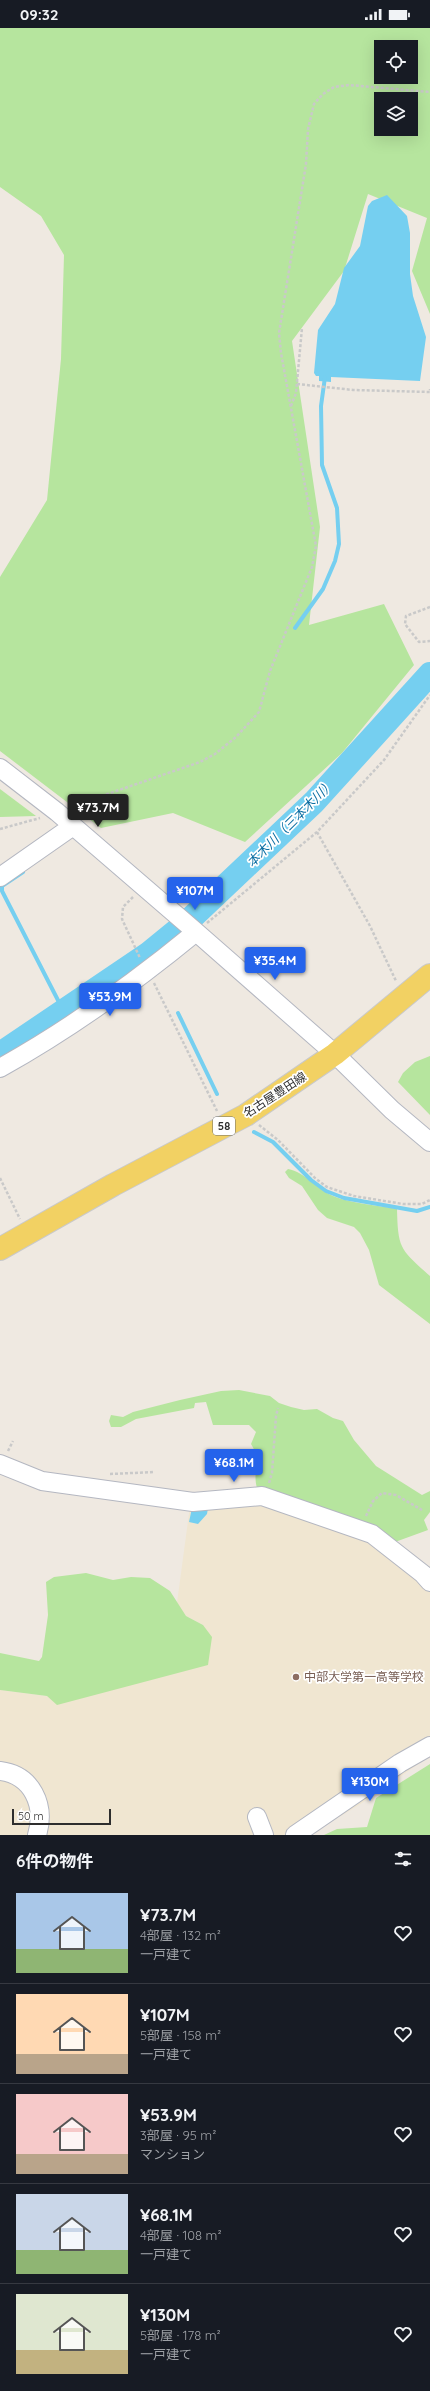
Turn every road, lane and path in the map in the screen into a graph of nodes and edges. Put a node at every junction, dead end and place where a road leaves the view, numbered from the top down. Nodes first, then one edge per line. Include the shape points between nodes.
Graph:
1 (430, 92) edge
2 (302, 328) dead end
3 (297, 384) junction
4 (430, 389) edge
5 (291, 407) junction
6 (430, 607) edge
7 (430, 641) edge
8 (430, 694) edge
9 (0, 768) edge
10 (57, 812) junction
11 (73, 826) junction
12 (0, 829) edge
13 (317, 832) junction
14 (0, 877) edge
15 (144, 887) junction
16 (195, 931) junction
17 (135, 950) dead end
18 (148, 971) junction
19 (430, 975) edge
20 (403, 996) junction
21 (335, 1054) junction
22 (0, 1068) edge
23 (249, 1112) junction
24 (224, 1126) junction
25 (430, 1142) edge
26 (0, 1178) edge
27 (430, 1200) edge
28 (28, 1234) junction
29 (0, 1249) edge
30 (278, 1408) dead end
31 (0, 1464) edge
32 (264, 1497) junction
33 (422, 1510) dead end
34 (360, 1530) junction
35 (430, 1582) edge
36 (430, 1746) edge
37 (0, 1771) edge
38 (257, 1817) dead end
39 (37, 1835) edge
40 (264, 1835) edge
41 (295, 1835) edge

1 - 5 path via 349,85 334,87 314,104 308,129 306,164 279,333
2 - 3 path
3 - 4 path via 353,390 430,392
3 - 5 path
5 - 10 path via 313,525 315,558 270,671 259,712 231,741 200,762
6 - 7 path via 406,616 405,624 419,642
8 - 13 path via 384,760
9 - 10 street
10 - 11 street
10 - 12 path
11 - 14 street
11 - 15 street
13 - 16 path
13 - 20 path via 370,926
15 - 16 street
15 - 17 path via 123,907 121,913
16 - 18 street
16 - 21 street
18 - 22 street via 48,1041
18 - 24 path
19 - 20 main road, 名古屋豊田線 / 58
20 - 21 main road, 名古屋豊田線 / 58
21 - 23 main road, 名古屋豊田線 / 58
21 - 25 street via 392,1110
23 - 24 main road, 名古屋豊田線 / 58
23 - 27 path via 256,1123 328,1187 354,1196 403,1204 422,1204
24 - 28 main road, 名古屋豊田線 / 58
26 - 28 path
28 - 29 main road, 名古屋豊田線 / 58
30 - 32 path via 272,1473
31 - 32 street via 42,1481 193,1502
32 - 34 street
33 - 34 path via 396,1495 382,1493 373,1501
34 - 35 street via 372,1534
36 - 41 street via 400,1763
37 - 39 street via 12,1772 24,1779 36,1797 39,1827
38 - 40 street

